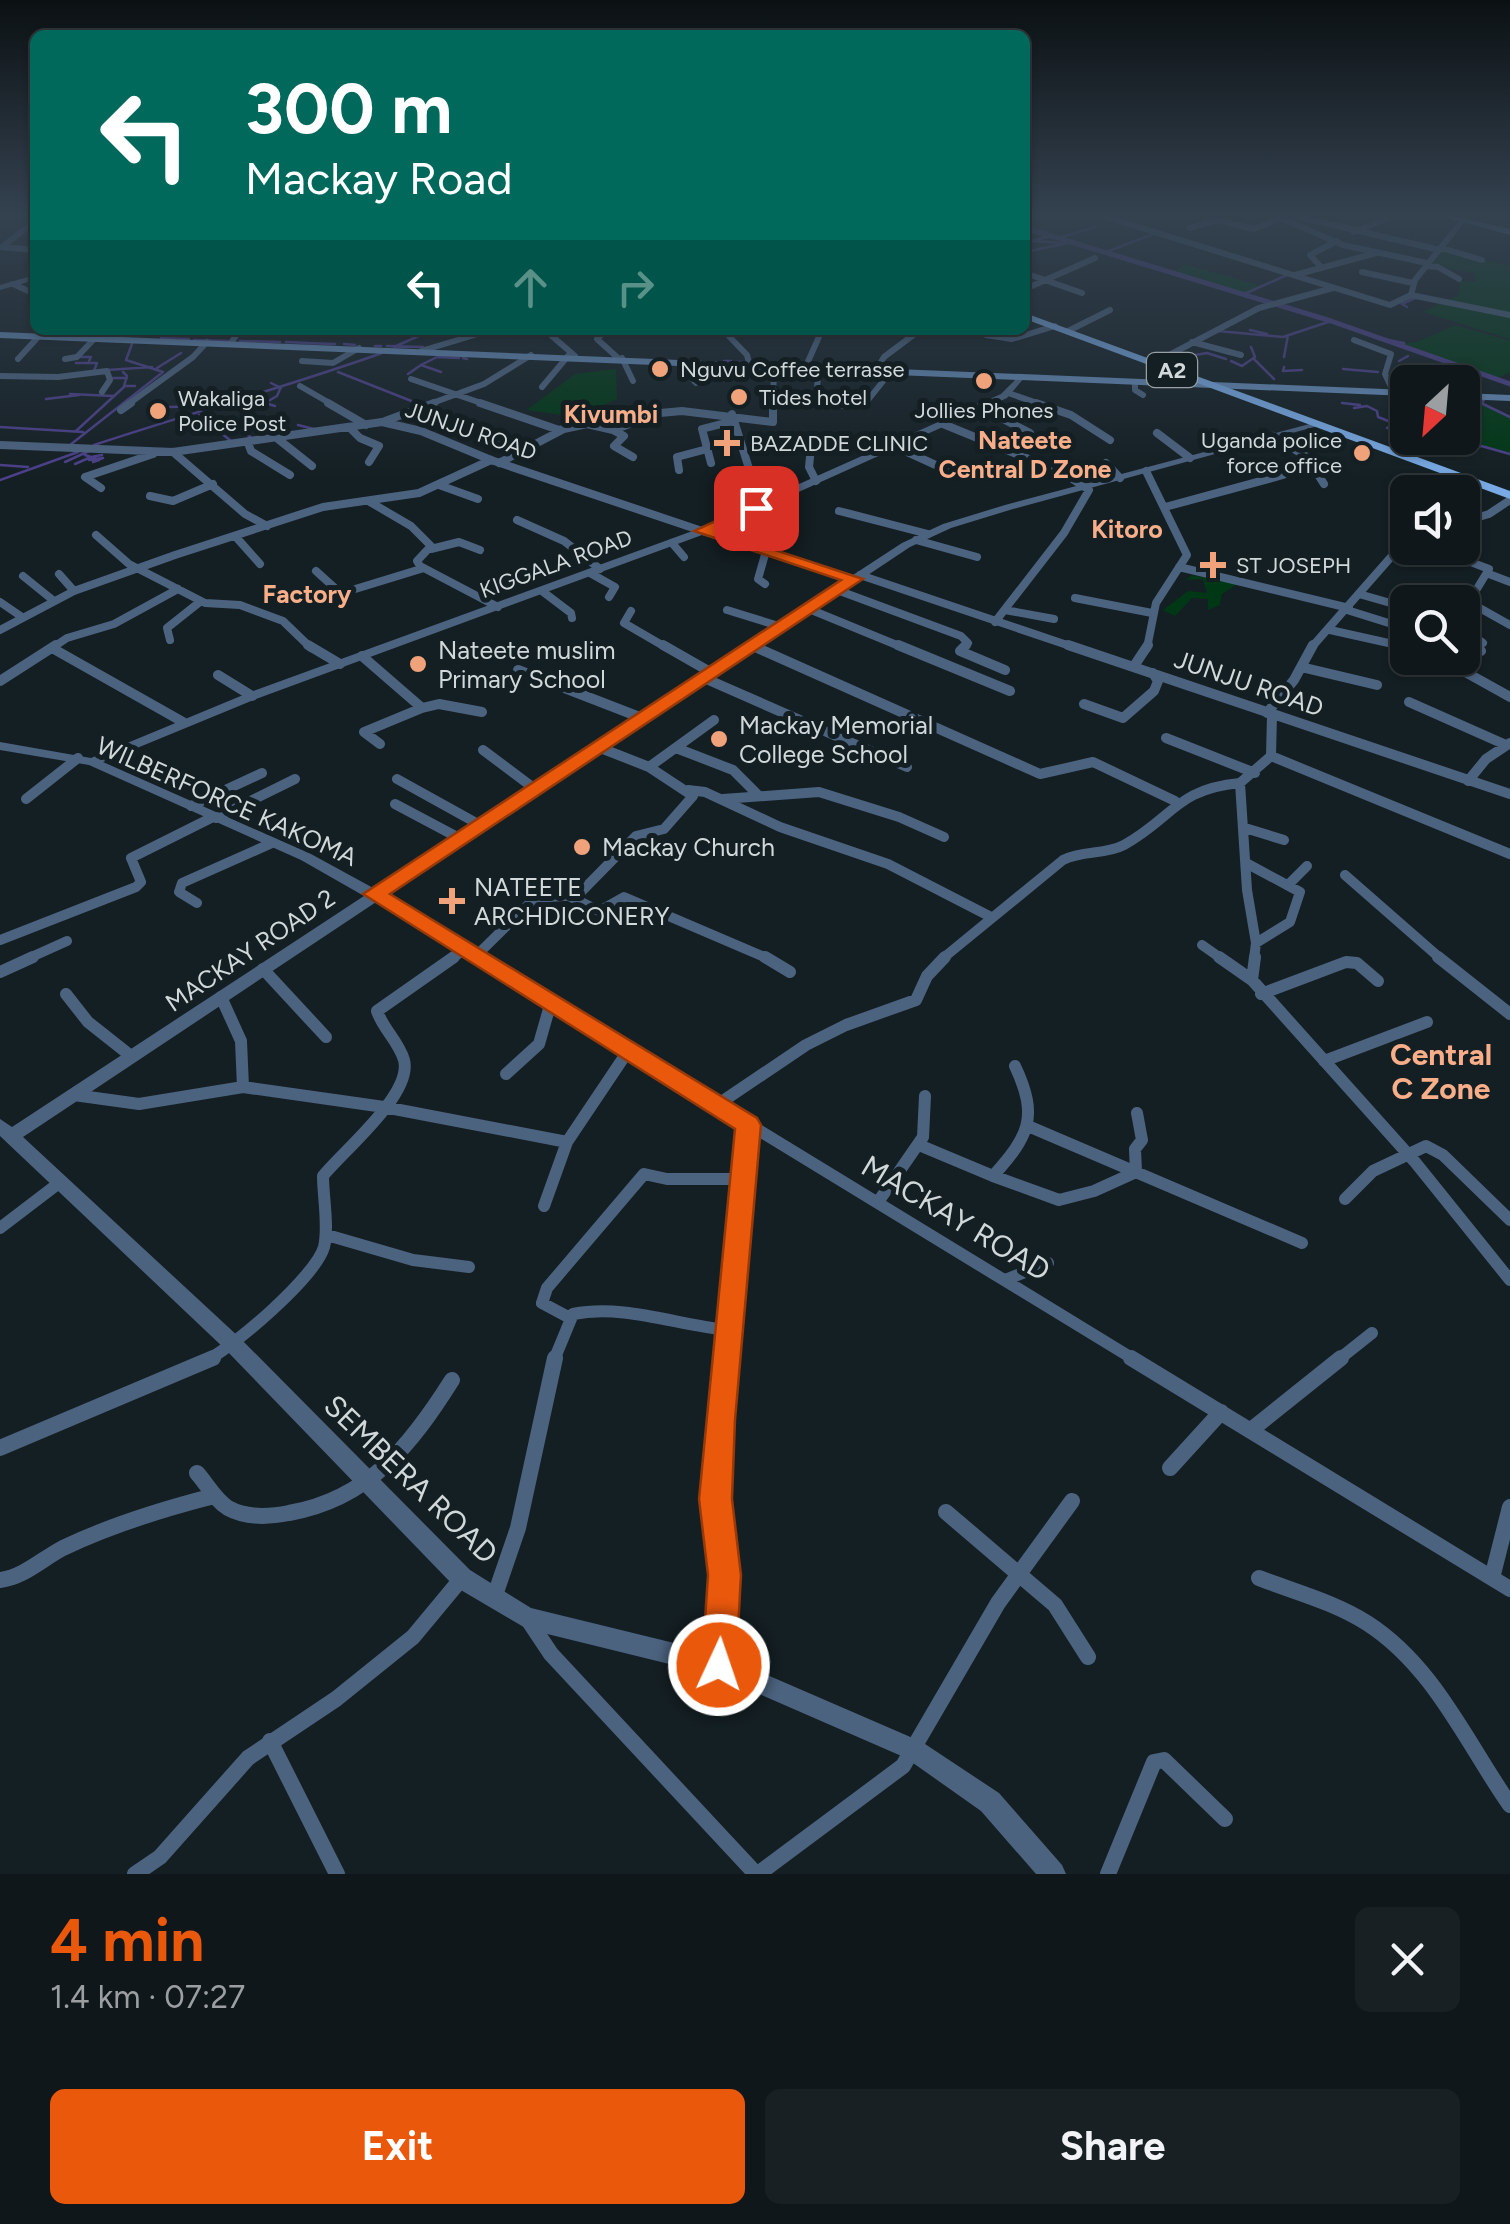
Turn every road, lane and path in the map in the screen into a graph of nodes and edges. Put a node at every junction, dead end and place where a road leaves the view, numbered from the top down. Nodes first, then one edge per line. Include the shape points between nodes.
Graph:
1 (1270, 303) edge
2 (1452, 303) edge
3 (1110, 310) dead end
4 (1510, 314) edge
5 (1030, 318) edge
6 (1055, 326) junction
7 (1068, 331) junction
8 (1030, 334) edge
9 (0, 335) edge
10 (474, 335) edge
11 (550, 335) edge
12 (601, 335) edge
13 (727, 335) edge
14 (820, 335) edge
15 (913, 335) edge
16 (986, 335) dead end
17 (1025, 335) edge
18 (40, 336) junction
19 (233, 336) edge
20 (95, 338) junction
21 (1354, 340) dead end
22 (208, 342) junction
23 (1192, 342) junction
24 (359, 348) junction
25 (421, 350) junction
26 (530, 355) junction
27 (1241, 355) dead end
28 (572, 356) junction
29 (620, 358) junction
30 (65, 359) dead end
31 (18, 360) dead end
32 (692, 361) junction
33 (302, 362) dead end
34 (750, 363) junction
35 (1154, 363) junction
36 (774, 365) junction
37 (806, 366) junction
38 (819, 366) junction
39 (877, 369) junction
40 (892, 370) junction
41 (0, 376) edge
42 (1020, 377) junction
43 (411, 379) dead end
44 (1390, 380) edge
45 (633, 381) dead end
46 (696, 382) dead end
47 (1135, 383) junction
48 (300, 386) dead end
49 (542, 388) dead end
50 (1222, 388) junction
51 (102, 392) dead end
52 (1390, 393) edge
53 (454, 394) junction
54 (1008, 394) junction
55 (1142, 395) dead end
56 (1480, 397) edge
57 (1510, 398) edge
58 (868, 400) dead end
59 (848, 405) dead end
60 (980, 407) junction
61 (121, 410) dead end
62 (732, 418) junction
63 (382, 422) junction
64 (943, 424) junction
65 (1320, 424) junction
66 (366, 425) junction
67 (350, 427) junction
68 (562, 430) junction
69 (613, 430) junction
70 (1157, 432) dead end
71 (1030, 433) dead end
72 (1273, 436) junction
73 (480, 438) dead end
74 (278, 439) junction
75 (1110, 440) dead end
76 (248, 443) junction
77 (0, 445) edge
78 (894, 446) junction
79 (707, 449) junction
80 (159, 451) junction
81 (173, 452) junction
82 (518, 453) junction
83 (633, 457) dead end
84 (810, 457) dead end
85 (1190, 458) junction
86 (369, 462) dead end
87 (495, 462) junction
88 (711, 463) dead end
89 (1106, 463) dead end
90 (312, 466) dead end
91 (679, 470) dead end
92 (1146, 471) junction
93 (290, 475) dead end
94 (1283, 475) dead end
95 (962, 477) dead end
96 (1120, 478) junction
97 (816, 481) junction
98 (213, 484) junction
99 (1324, 484) dead end
100 (440, 485) junction
101 (1086, 486) junction
102 (100, 488) dead end
103 (1509, 495) edge
104 (150, 496) dead end
105 (782, 496) junction
106 (478, 499) dead end
107 (370, 502) junction
108 (1165, 508) junction
109 (840, 511) dead end
110 (1480, 517) edge
111 (517, 520) dead end
112 (266, 526) junction
113 (702, 531) junction
114 (96, 535) dead end
115 (236, 537) junction
116 (922, 537) junction
117 (672, 542) junction
118 (432, 549) junction
119 (480, 550) dead end
120 (766, 552) junction
121 (684, 557) dead end
122 (977, 557) dead end
123 (1390, 557) edge
124 (260, 564) dead end
125 (1480, 564) edge
126 (136, 568) junction
127 (424, 568) junction
128 (1179, 568) junction
129 (595, 571) junction
130 (316, 572) dead end
131 (59, 574) dead end
132 (1489, 574) junction
133 (23, 576) dead end
134 (858, 577) junction
135 (1510, 582) edge
136 (765, 584) dead end
137 (178, 588) junction
138 (542, 590) junction
139 (837, 590) junction
140 (74, 591) junction
141 (1359, 594) junction
142 (609, 596) dead end
143 (1075, 598) dead end
144 (54, 601) junction
145 (202, 601) junction
146 (0, 602) edge
147 (1390, 603) edge
148 (498, 607) junction
149 (809, 609) junction
150 (1348, 609) junction
151 (726, 610) dead end
152 (1005, 610) junction
153 (632, 611) dead end
154 (1152, 613) junction
155 (22, 617) junction
156 (572, 618) dead end
157 (1054, 619) dead end
158 (996, 622) junction
159 (1390, 623) edge
160 (1510, 625) edge
161 (782, 627) junction
162 (0, 630) edge
163 (1330, 630) junction
164 (170, 640) dead end
165 (1390, 643) edge
166 (753, 646) junction
167 (52, 648) junction
168 (362, 656) junction
169 (340, 664) junction
170 (1134, 666) junction
171 (1301, 667) junction
172 (518, 670) dead end
173 (1006, 670) dead end
174 (1154, 674) junction
175 (218, 675) dead end
176 (708, 675) junction
177 (1469, 675) edge
178 (0, 681) edge
179 (1377, 685) dead end
180 (1010, 691) dead end
181 (252, 696) junction
182 (1510, 697) edge
183 (1409, 702) dead end
184 (1084, 704) dead end
185 (422, 708) junction
186 (482, 712) dead end
187 (1270, 714) junction
188 (642, 718) junction
189 (714, 720) dead end
190 (183, 722) junction
191 (1166, 738) dead end
192 (380, 744) dead end
193 (1508, 744) edge
194 (0, 746) edge
195 (598, 747) junction
196 (676, 748) junction
197 (483, 750) dead end
198 (1272, 756) junction
199 (85, 760) junction
200 (649, 767) junction
201 (907, 767) dead end
202 (1254, 773) junction
203 (262, 774) dead end
204 (397, 778) dead end
205 (295, 779) dead end
206 (1468, 780) junction
207 (1240, 783) junction
208 (535, 789) junction
209 (688, 790) junction
210 (757, 794) junction
211 (1510, 794) edge
212 (26, 799) dead end
213 (718, 799) junction
214 (1175, 801) junction
215 (395, 804) dead end
216 (190, 806) junction
217 (214, 817) junction
218 (480, 825) junction
219 (1244, 828) junction
220 (944, 837) dead end
221 (460, 838) junction
222 (1284, 840) dead end
223 (272, 844) junction
224 (1510, 854) edge
225 (1246, 863) junction
226 (1306, 866) dead end
227 (1345, 874) dead end
228 (1288, 885) junction
229 (374, 894) junction
230 (571, 897) junction
231 (197, 904) dead end
232 (992, 917) junction
233 (0, 940) edge
234 (68, 940) dead end
235 (1256, 943) junction
236 (1202, 945) dead end
237 (470, 953) junction
238 (263, 969) junction
239 (0, 972) edge
240 (790, 972) dead end
241 (1252, 980) junction
242 (1378, 981) dead end
243 (66, 994) dead end
244 (1261, 994) junction
245 (221, 996) junction
246 (551, 1002) junction
247 (1510, 1014) edge
248 (1427, 1022) dead end
249 (326, 1037) dead end
250 (628, 1052) junction
251 (132, 1056) junction
252 (1324, 1061) junction
253 (1015, 1066) dead end
254 (506, 1074) dead end
255 (243, 1087) junction
256 (74, 1095) junction
257 (924, 1096) dead end
258 (717, 1105) junction
259 (384, 1107) junction
260 (1137, 1113) dead end
261 (748, 1125) junction
262 (1028, 1126) junction
263 (4, 1136) edge
264 (568, 1142) junction
265 (919, 1145) junction
266 (1407, 1153) junction
267 (1136, 1172) junction
268 (993, 1176) junction
269 (742, 1179) junction
270 (59, 1182) junction
271 (1345, 1199) dead end
272 (878, 1202) junction
273 (544, 1206) dead end
274 (1510, 1220) edge
275 (0, 1228) edge
276 (327, 1235) junction
277 (1302, 1243) dead end
278 (1048, 1263) dead end
279 (469, 1267) dead end
280 (1005, 1280) junction
281 (1510, 1280) edge
282 (570, 1318) junction
283 (728, 1330) junction
284 (1372, 1332) dead end
285 (233, 1344) junction
286 (452, 1380) dead end
287 (1221, 1412) junction
288 (1251, 1430) junction
289 (0, 1448) edge
290 (1170, 1468) dead end
291 (197, 1473) dead end
292 (369, 1482) junction
293 (214, 1496) junction
294 (1072, 1501) dead end
295 (1510, 1507) edge
296 (946, 1512) dead end
297 (1018, 1574) junction
298 (462, 1578) junction
299 (1259, 1578) dead end
300 (1492, 1578) junction
301 (0, 1580) edge
302 (1510, 1589) edge
303 (494, 1598) junction
304 (527, 1618) junction
305 (1088, 1657) dead end
306 (719, 1665) junction
307 (270, 1741) junction
308 (914, 1750) junction
309 (1510, 1805) edge
310 (1225, 1819) dead end
311 (135, 1874) edge
312 (337, 1874) edge
313 (757, 1874) edge
314 (1053, 1874) edge
315 (1108, 1874) edge

1 - 23 street
2 - 4 street
3 - 7 street
5 - 6 main road, A2
6 - 7 main road, A2
6 - 8 street
7 - 35 main road, A2
9 - 18 main road
10 - 25 street
11 - 28 street
12 - 29 street via 597,339
13 - 34 street
14 - 37 street
15 - 39 street
16 - 17 street
18 - 20 main road
18 - 31 street
19 - 22 main road
19 - 24 main road
20 - 22 main road
20 - 30 street
21 - 44 street via 1391,354 1385,374
22 - 61 street
23 - 27 street
23 - 35 street
24 - 25 main road
24 - 33 street via 333,362
25 - 26 main road
26 - 28 main road
26 - 53 street
28 - 29 main road
28 - 49 street
29 - 32 main road
29 - 45 street
32 - 34 main road
32 - 46 street via 683,370
34 - 36 main road
35 - 50 main road, A2
36 - 37 main road
36 - 62 street via 775,421
37 - 38 main road
38 - 39 main road
38 - 59 street via 822,404
39 - 40 main road
40 - 42 main road
40 - 58 street
41 - 51 street via 107,371 110,380
42 - 47 main road
42 - 54 street, KIGGALA ROAD
43 - 53 street
47 - 50 main road
47 - 55 street
48 - 66 street
50 - 52 main road
50 - 65 main road, A2
53 - 63 street
53 - 68 street
54 - 60 street, KIGGALA ROAD
54 - 75 street via 1083,418
56 - 57 main road
60 - 64 street, KIGGALA ROAD
60 - 71 street
62 - 69 street via 671,412
62 - 79 street via 702,429
62 - 105 street via 755,488
63 - 66 street, JUNJU ROAD
63 - 87 street, JUNJU ROAD
64 - 78 street, KIGGALA ROAD
64 - 101 street
65 - 72 street, MACKAY ROAD 2
65 - 103 main road, A2
66 - 67 street, JUNJU ROAD
67 - 74 street, JUNJU ROAD
67 - 86 street via 379,446
68 - 69 street via 587,424
68 - 82 street
69 - 83 street via 624,436 614,446
70 - 85 street
72 - 85 street, MACKAY ROAD 2
72 - 99 street via 1307,457
73 - 82 street
74 - 76 street, JUNJU ROAD
74 - 90 street
76 - 81 street, JUNJU ROAD
76 - 93 street
77 - 80 street, JUNJU ROAD
78 - 95 street
78 - 97 street, KIGGALA ROAD
79 - 88 street
79 - 91 street via 676,457
80 - 81 street, JUNJU ROAD
80 - 102 street via 85,477
81 - 98 street
82 - 87 street
84 - 97 street
85 - 92 street, MACKAY ROAD 2
87 - 100 street
87 - 113 street, JUNJU ROAD
89 - 96 street
92 - 96 street, MACKAY ROAD 2
92 - 108 street
94 - 108 street
96 - 101 street, MACKAY ROAD 2
97 - 105 street, KIGGALA ROAD
98 - 104 street via 173,500
98 - 112 street
100 - 106 street
100 - 107 street
101 - 116 street, MACKAY ROAD 2 via 1023,499
101 - 152 street via 1064,533
103 - 110 street
105 - 113 street, KIGGALA ROAD
107 - 112 street
107 - 118 street via 411,526
108 - 128 street via 1187,550
109 - 116 street
111 - 129 street via 564,541
112 - 115 street
113 - 117 street, KIGGALA ROAD
113 - 120 street, JUNJU ROAD
114 - 126 street
115 - 124 street
115 - 126 street
116 - 122 street
116 - 134 street, MACKAY ROAD 2
117 - 121 street
117 - 129 street, KIGGALA ROAD
118 - 119 street via 459,542
118 - 127 street via 417,561
120 - 134 street, JUNJU ROAD
120 - 136 street via 758,578
123 - 141 street
125 - 132 street
126 - 137 street
126 - 140 street
127 - 130 street via 352,590 337,590
127 - 148 street
128 - 150 street
128 - 154 street
129 - 138 street, KIGGALA ROAD
129 - 142 street via 616,587
131 - 140 street
132 - 135 street
132 - 160 street via 1469,602
133 - 144 street
134 - 139 street, MACKAY ROAD 2
134 - 158 street, JUNJU ROAD
137 - 145 street
137 - 167 street
138 - 148 street, KIGGALA ROAD
138 - 156 street
139 - 149 street, MACKAY ROAD 2
139 - 173 street via 961,636 968,642 960,651
140 - 144 street
141 - 147 street
141 - 150 street
143 - 154 street
144 - 155 street
145 - 164 street via 167,628
145 - 169 street via 283,621
146 - 155 street
148 - 168 street, KIGGALA ROAD
149 - 161 street, MACKAY ROAD 2
149 - 180 street
150 - 159 street
150 - 163 street
151 - 161 street
152 - 157 street
152 - 158 street
153 - 176 street via 624,624
154 - 170 street via 1149,644
155 - 162 street
158 - 170 street, JUNJU ROAD
161 - 166 street, MACKAY ROAD 2
163 - 165 street
163 - 171 street
166 - 176 street, MACKAY ROAD 2
166 - 214 street via 1040,774 1093,762
167 - 178 street
167 - 190 street
168 - 169 street, KIGGALA ROAD
168 - 185 street
169 - 181 street, KIGGALA ROAD
170 - 174 street, JUNJU ROAD
171 - 179 street
171 - 187 street
172 - 188 street
174 - 184 street via 1154,691 1123,718
174 - 187 street, JUNJU ROAD
175 - 181 street
176 - 188 street, MACKAY ROAD 2
176 - 201 street
177 - 182 street
181 - 190 street, KIGGALA ROAD
183 - 193 street
185 - 186 street via 438,704
185 - 192 street via 364,732
187 - 198 street
187 - 206 street, JUNJU ROAD
188 - 195 street, MACKAY ROAD 2
189 - 196 street
190 - 199 street, KIGGALA ROAD
191 - 202 street
193 - 206 street
194 - 199 street, WILBERFORCE KAKOMA
195 - 200 street
195 - 208 street, MACKAY ROAD 2
196 - 200 street
196 - 210 street via 740,776
197 - 208 street
198 - 202 street
198 - 224 street
199 - 212 street
199 - 216 street, WILBERFORCE KAKOMA
200 - 209 street
202 - 207 street
203 - 216 street
204 - 218 street
205 - 217 street
206 - 211 street, JUNJU ROAD
207 - 214 street via 1210,785
207 - 219 street
208 - 218 street, MACKAY ROAD 2
209 - 213 street
209 - 230 street via 693,796 666,828 640,833
210 - 213 street
210 - 220 street via 846,798
213 - 232 street via 888,864
214 - 232 street via 1122,847 1077,852
215 - 221 street
216 - 217 street, WILBERFORCE KAKOMA
217 - 223 street, WILBERFORCE KAKOMA
217 - 233 street via 131,858 141,882 136,888
218 - 221 street, MACKAY ROAD 2
219 - 222 street
219 - 225 street
221 - 229 street, MACKAY ROAD 2
223 - 229 street, WILBERFORCE KAKOMA
223 - 231 street via 182,883 179,892
225 - 228 street
225 - 235 street
226 - 228 street
227 - 247 street
228 - 235 street via 1300,892 1290,922
229 - 237 street, MACKAY ROAD
229 - 238 street, MACKAY ROAD 2
230 - 237 street via 535,898
230 - 240 street via 599,911 624,897
232 - 258 street via 931,970 916,1000 806,1045
234 - 239 street
235 - 241 street
236 - 241 street
237 - 246 street, MACKAY ROAD
237 - 259 street via 414,982 377,1011 405,1072
238 - 245 street, MACKAY ROAD 2
238 - 249 street
241 - 244 street
242 - 244 street via 1346,962
243 - 251 street via 88,1022
244 - 252 street
245 - 251 street, MACKAY ROAD 2
245 - 255 street via 241,1041
246 - 250 street, MACKAY ROAD
246 - 254 street via 540,1044
248 - 252 street
250 - 258 street, MACKAY ROAD
250 - 264 street
251 - 256 street, MACKAY ROAD 2
252 - 266 street
253 - 262 street via 1031,1097
255 - 256 street via 141,1107
255 - 259 street
256 - 263 street, MACKAY ROAD 2
257 - 265 street via 927,1123
258 - 261 street, MACKAY ROAD
259 - 264 street
259 - 276 street via 324,1176
260 - 267 street via 1142,1140 1135,1149
261 - 269 street
261 - 272 street, MACKAY ROAD
262 - 267 street
262 - 268 street
263 - 270 street, SEMBERA ROAD
264 - 273 street
265 - 268 street
265 - 272 street
266 - 271 street via 1373,1171
266 - 274 street via 1426,1146 1442,1154
266 - 281 street
267 - 268 street via 1059,1200
267 - 277 street
269 - 282 street via 644,1174 546,1288 542,1303
269 - 283 street
270 - 275 street
270 - 285 street, SEMBERA ROAD
272 - 280 street, MACKAY ROAD
276 - 279 street via 412,1260
276 - 285 street via 296,1287
278 - 280 street
280 - 287 street, MACKAY ROAD
282 - 283 street via 582,1311
282 - 303 street via 542,1393 521,1521
283 - 306 street via 716,1499 724,1575
284 - 288 street
285 - 289 street
285 - 292 street, SEMBERA ROAD
286 - 292 street
287 - 288 street, MACKAY ROAD
287 - 290 street
288 - 300 street, MACKAY ROAD
291 - 293 street
292 - 293 street via 308,1510 271,1518 230,1509
292 - 298 street, SEMBERA ROAD
293 - 301 street via 160,1510
294 - 297 street
295 - 300 street
296 - 297 street
297 - 305 street via 1066,1619
297 - 308 street
298 - 303 street, SEMBERA ROAD
298 - 307 street via 413,1637
299 - 309 street via 1367,1622 1407,1654
300 - 302 street, MACKAY ROAD
303 - 304 street, SEMBERA ROAD
304 - 306 street, SEMBERA ROAD
304 - 313 street via 551,1654
306 - 308 street, SEMBERA ROAD
307 - 311 street via 160,1857
307 - 312 street
308 - 313 street via 891,1778
308 - 314 street, SEMBERA ROAD via 990,1802
310 - 315 street via 1158,1760 1149,1767

